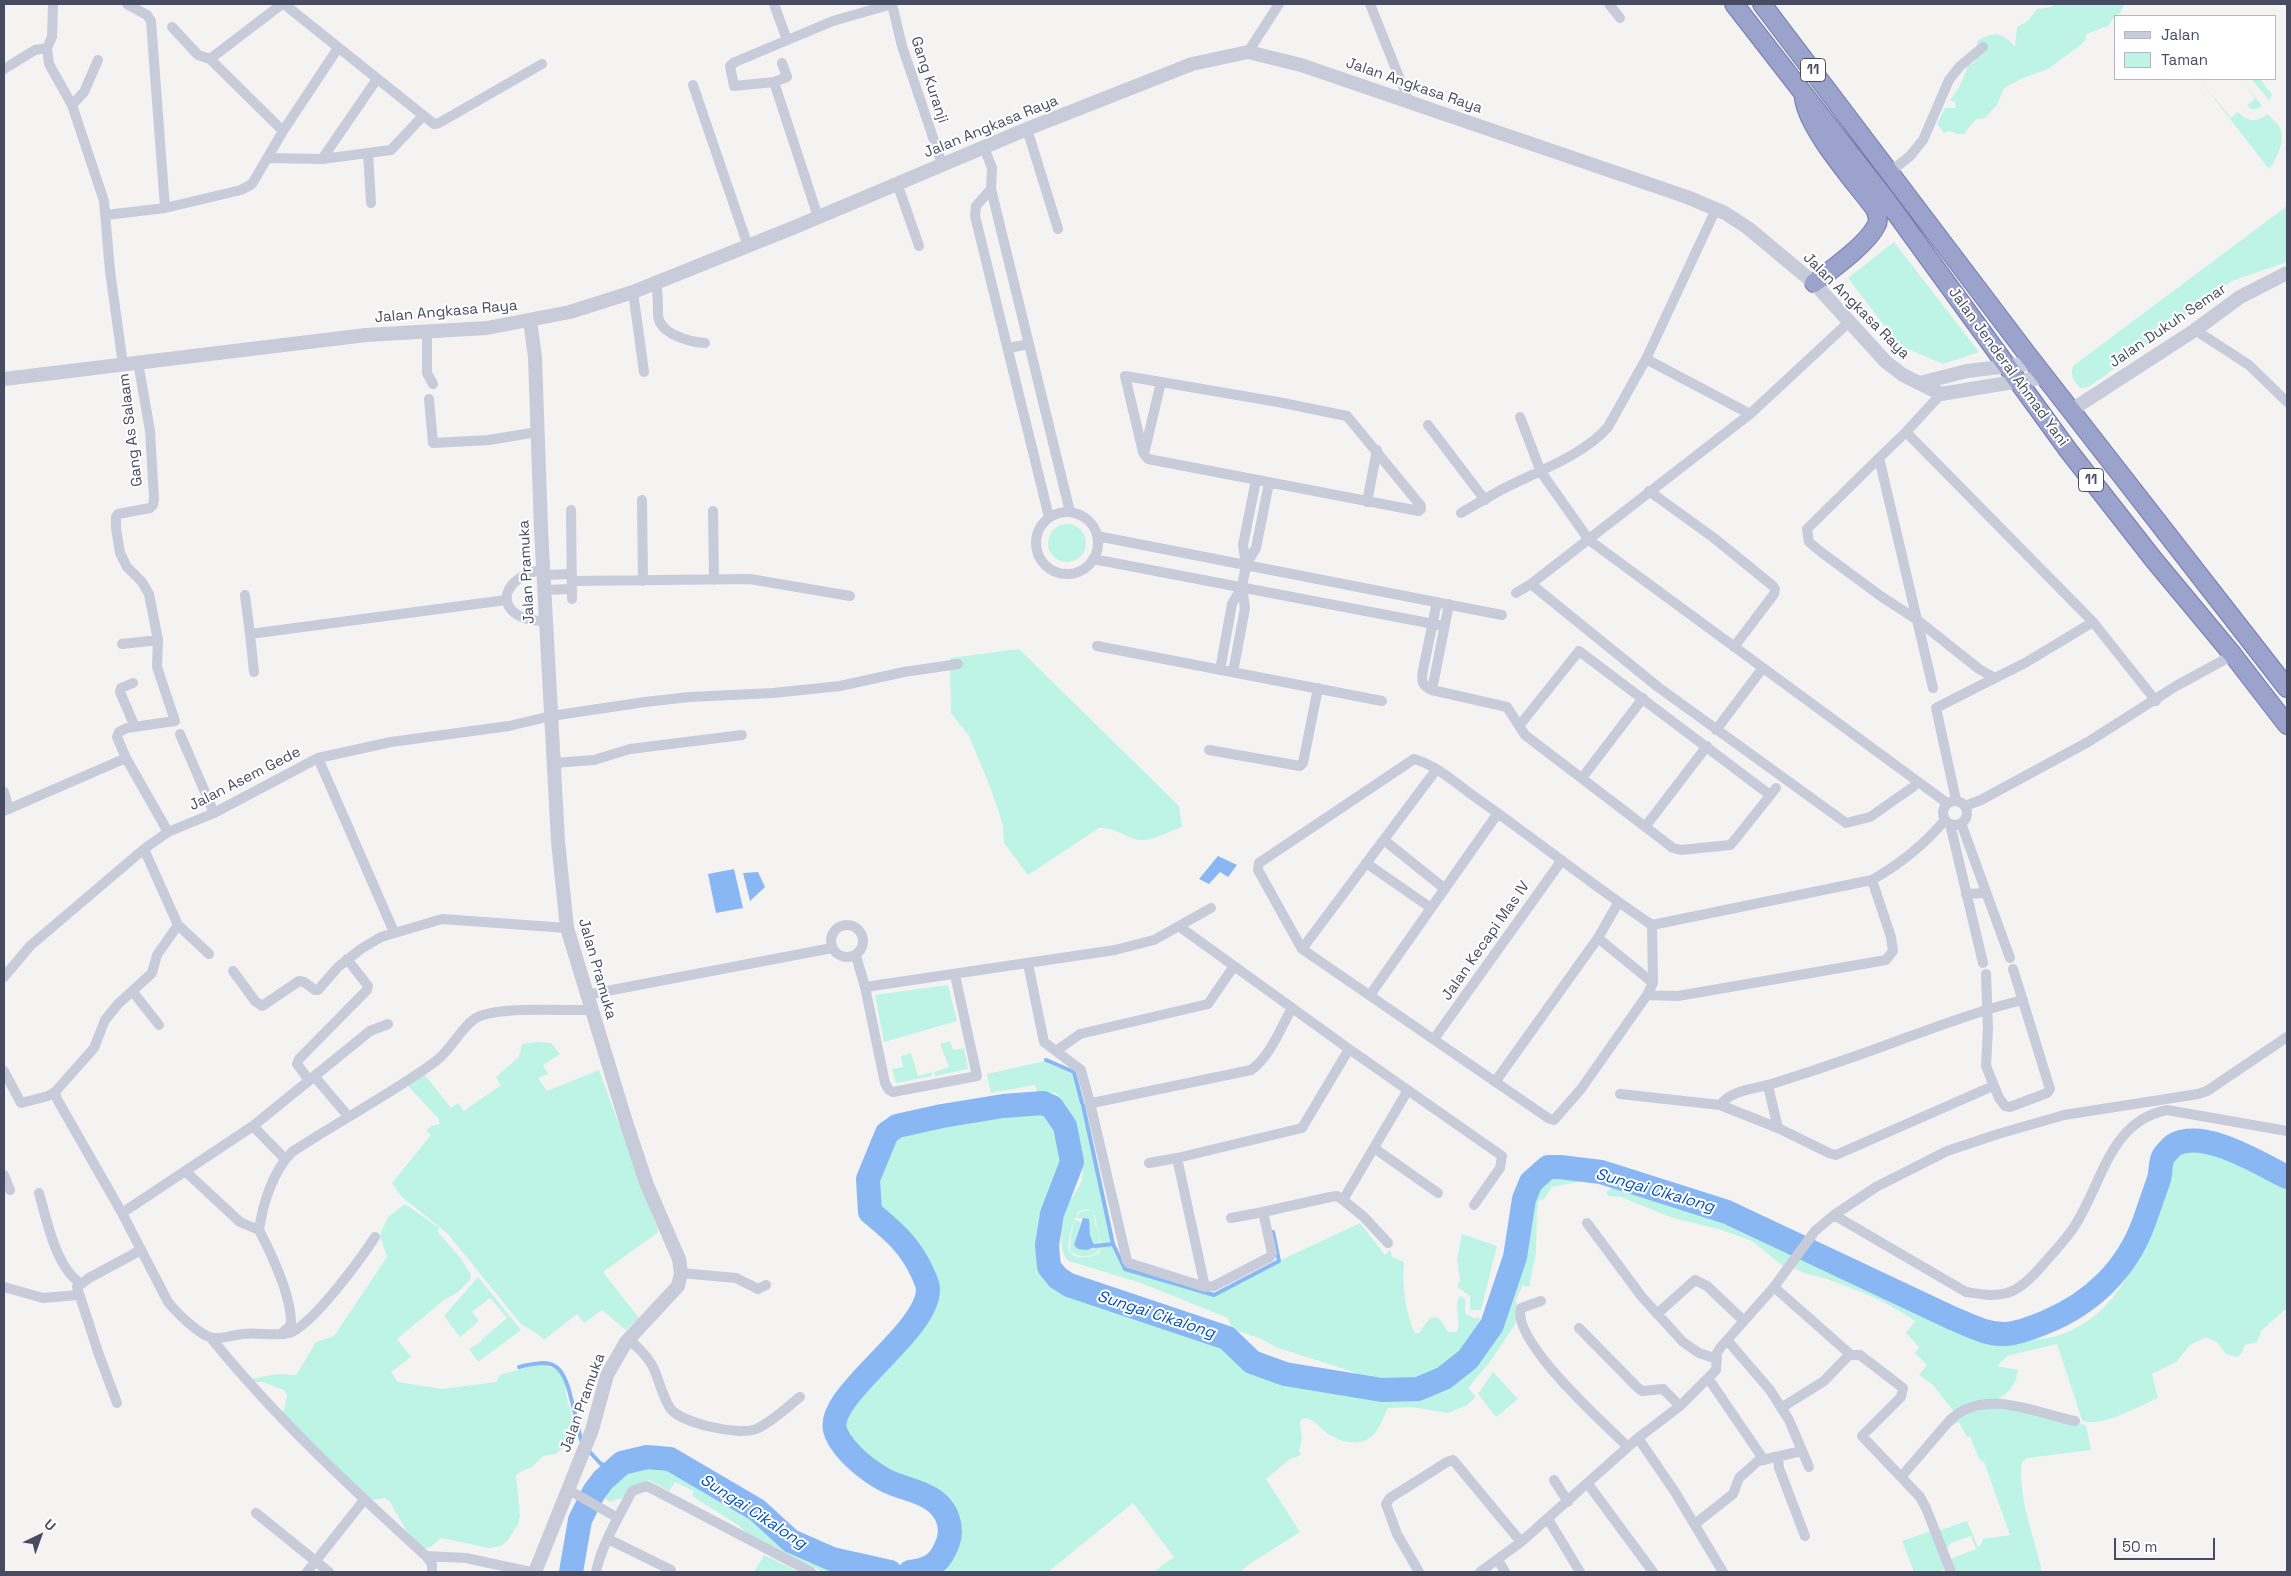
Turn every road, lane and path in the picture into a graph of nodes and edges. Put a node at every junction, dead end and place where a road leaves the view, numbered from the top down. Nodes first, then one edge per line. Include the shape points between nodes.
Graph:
1 (53, 4) edge
2 (127, 4) edge
3 (283, 4) edge
4 (774, 4) edge
5 (892, 4) edge
6 (1279, 4) edge
7 (1370, 4) edge
8 (1610, 4) edge
9 (1734, 4) edge
10 (1762, 4) edge
11 (1620, 18) dead end
12 (172, 27) dead end
13 (787, 40) junction
14 (1983, 47) dead end
15 (47, 48) junction
16 (338, 48) junction
17 (1248, 52) junction
18 (210, 59) junction
19 (98, 60) dead end
20 (782, 63) dead end
21 (542, 64) dead end
22 (4, 69) edge
23 (376, 79) junction
24 (774, 82) junction
25 (694, 85) dead end
26 (1802, 90) junction
27 (1409, 102) junction
28 (72, 105) junction
29 (422, 116) junction
30 (1028, 129) junction
31 (283, 130) junction
32 (368, 153) junction
33 (987, 155) junction
34 (267, 158) junction
35 (322, 159) junction
36 (942, 164) junction
37 (1890, 172) junction
38 (897, 183) junction
39 (991, 189) junction
40 (371, 203) dead end
41 (165, 208) junction
42 (1716, 209) junction
43 (106, 215) junction
44 (818, 217) junction
45 (1058, 229) dead end
46 (748, 246) junction
47 (919, 246) dead end
48 (2287, 273) edge
49 (656, 282) junction
50 (1814, 283) junction
51 (633, 292) junction
52 (530, 321) junction
53 (1849, 322) junction
54 (2195, 330) junction
55 (427, 332) junction
56 (705, 343) dead end
57 (1028, 344) junction
58 (1009, 348) junction
59 (1646, 359) junction
60 (138, 362) junction
61 (123, 365) junction
62 (2007, 366) junction
63 (2039, 370) junction
64 (644, 372) dead end
65 (4, 379) edge
66 (1161, 382) junction
67 (2018, 382) junction
68 (1920, 383) junction
69 (433, 384) dead end
70 (1941, 394) junction
71 (429, 400) dead end
72 (2287, 402) edge
73 (2070, 411) junction
74 (1750, 414) junction
75 (1520, 417) dead end
76 (1428, 425) dead end
77 (537, 432) junction
78 (1906, 432) junction
79 (1377, 450) junction
80 (1144, 454) junction
81 (1879, 458) junction
82 (1541, 472) junction
83 (1256, 480) junction
84 (1269, 483) junction
85 (1649, 491) junction
86 (642, 500) dead end
87 (1485, 500) junction
88 (1367, 502) junction
89 (571, 510) dead end
90 (713, 511) dead end
91 (1070, 512) junction
92 (1461, 513) dead end
93 (1049, 517) junction
94 (1097, 536) junction
95 (1588, 540) junction
96 (1094, 559) junction
97 (1246, 565) junction
98 (544, 572) junction
99 (714, 580) junction
100 (643, 581) junction
101 (1531, 584) junction
102 (572, 586) junction
103 (1242, 588) junction
104 (545, 590) junction
105 (1516, 593) dead end
106 (245, 595) dead end
107 (850, 596) dead end
108 (506, 600) junction
109 (1437, 602) junction
110 (1448, 604) junction
111 (1502, 615) dead end
112 (1916, 619) junction
113 (546, 620) junction
114 (2092, 622) junction
115 (1432, 624) junction
116 (1444, 626) junction
117 (250, 634) junction
118 (158, 640) junction
119 (122, 644) dead end
120 (1097, 646) dead end
121 (1734, 647) junction
122 (2233, 655) junction
123 (958, 664) dead end
124 (1762, 669) junction
125 (1220, 670) junction
126 (254, 672) dead end
127 (1233, 672) junction
128 (1996, 678) junction
129 (133, 683) dead end
130 (1318, 688) junction
131 (1933, 688) dead end
132 (2287, 688) edge
133 (1432, 690) junction
134 (1643, 698) junction
135 (1382, 701) dead end
136 (2156, 701) junction
137 (551, 716) junction
138 (2287, 725) edge
139 (1519, 726) junction
140 (135, 727) junction
141 (1716, 730) junction
142 (180, 734) dead end
143 (742, 734) dead end
144 (1707, 746) junction
145 (1209, 750) dead end
146 (126, 758) junction
147 (318, 758) junction
148 (554, 763) junction
149 (1436, 770) junction
150 (1582, 778) junction
151 (1913, 787) dead end
152 (4, 792) edge
153 (1956, 803) junction
154 (6, 810) edge
155 (214, 813) junction
156 (1498, 813) junction
157 (1947, 822) junction
158 (1961, 823) junction
159 (1645, 827) junction
160 (168, 832) junction
161 (1384, 840) junction
162 (144, 850) junction
163 (1562, 860) junction
164 (1366, 863) junction
165 (1872, 880) junction
166 (1445, 889) junction
167 (1986, 893) junction
168 (1966, 894) junction
169 (1618, 903) junction
170 (1211, 908) dead end
171 (1432, 908) junction
172 (178, 925) junction
173 (1652, 925) junction
174 (1180, 927) junction
175 (567, 928) junction
176 (394, 932) junction
177 (1598, 938) junction
178 (832, 948) junction
179 (1302, 949) junction
180 (209, 954) dead end
181 (856, 956) junction
182 (2010, 958) dead end
183 (347, 959) junction
184 (1983, 963) dead end
185 (1028, 964) junction
186 (1234, 966) junction
187 (2013, 969) dead end
188 (233, 971) dead end
189 (1986, 974) dead end
190 (955, 975) junction
191 (4, 978) edge
192 (1652, 983) junction
193 (865, 986) junction
194 (133, 992) junction
195 (586, 994) junction
196 (1370, 995) junction
197 (1647, 995) junction
198 (2023, 1000) junction
199 (1292, 1008) junction
200 (1988, 1008) junction
201 (591, 1010) junction
202 (388, 1024) dead end
203 (159, 1025) dead end
204 (2287, 1037) edge
205 (1434, 1039) junction
206 (1349, 1049) junction
207 (1056, 1051) junction
208 (4, 1071) edge
209 (312, 1078) junction
210 (1495, 1082) junction
211 (1768, 1086) junction
212 (1993, 1086) junction
213 (1408, 1090) junction
214 (55, 1092) junction
215 (1620, 1094) dead end
216 (1090, 1103) junction
217 (1720, 1105) junction
218 (348, 1116) junction
219 (253, 1126) junction
220 (1778, 1128) junction
221 (2287, 1131) edge
222 (1374, 1148) junction
223 (1177, 1158) junction
224 (286, 1159) junction
225 (1149, 1163) dead end
226 (185, 1171) junction
227 (4, 1175) edge
228 (10, 1190) dead end
229 (39, 1193) dead end
230 (1438, 1193) dead end
231 (1343, 1200) junction
232 (1474, 1205) dead end
233 (1263, 1212) junction
234 (122, 1213) junction
235 (1834, 1215) junction
236 (1231, 1218) dead end
237 (1587, 1223) dead end
238 (259, 1230) junction
239 (375, 1237) dead end
240 (1388, 1243) dead end
241 (141, 1250) junction
242 (682, 1273) junction
243 (80, 1283) junction
244 (766, 1285) dead end
245 (1205, 1286) junction
246 (4, 1287) edge
247 (1774, 1287) junction
248 (78, 1295) junction
249 (1541, 1300) dead end
250 (1657, 1314) junction
251 (1744, 1321) junction
252 (1579, 1328) dead end
253 (282, 1333) junction
254 (211, 1338) junction
255 (628, 1339) junction
256 (1727, 1340) junction
257 (1851, 1355) junction
258 (1716, 1359) junction
259 (1708, 1378) junction
260 (800, 1397) dead end
261 (117, 1403) dead end
262 (1680, 1406) junction
263 (1781, 1408) junction
264 (2075, 1421) dead end
265 (1638, 1438) junction
266 (1628, 1447) junction
267 (1802, 1451) junction
268 (1778, 1458) junction
269 (1764, 1460) junction
270 (1809, 1467) dead end
271 (1901, 1477) junction
272 (1554, 1480) dead end
273 (1588, 1484) junction
274 (570, 1492) junction
275 (364, 1500) junction
276 (1568, 1502) junction
277 (256, 1512) dead end
278 (618, 1518) junction
279 (1548, 1519) junction
280 (1695, 1524) junction
281 (1805, 1536) dead end
282 (608, 1539) junction
283 (1521, 1542) junction
284 (426, 1556) junction
285 (1498, 1560) junction
286 (316, 1562) junction
287 (671, 1570) dead end
288 (307, 1572) edge
289 (329, 1572) edge
290 (432, 1572) edge
291 (531, 1572) edge
292 (535, 1572) edge
293 (596, 1572) edge
294 (811, 1572) edge
295 (1419, 1572) edge
296 (1480, 1572) edge
297 (1505, 1572) edge
298 (1580, 1572) edge
299 (1654, 1572) edge
300 (1722, 1572) edge
301 (1951, 1572) edge

1 - 15 street via 52,31
2 - 41 street via 146,15 151,22
3 - 16 street
3 - 18 street
4 - 13 street
5 - 13 street via 834,21
5 - 36 street, Gang Kuranji via 902,46
6 - 17 street
7 - 27 street
8 - 11 street
9 - 26 highway, Jalan Jenderal Ahmad Yani / 11
10 - 37 highway, Jalan Jenderal Ahmad Yani / 11
12 - 18 street via 198,55
13 - 24 street via 730,66 734,86
14 - 37 street via 1949,80 1923,140
15 - 22 street via 35,50
15 - 28 street via 50,64
16 - 23 street
16 - 31 street
17 - 27 street, Jalan Angkasa Raya via 1283,60
17 - 30 street, Jalan Angkasa Raya via 1192,64
18 - 31 street
19 - 28 street via 84,92
20 - 24 street via 787,77
21 - 29 street via 439,124
23 - 29 street
23 - 35 street
24 - 44 street
25 - 46 street
26 - 50 highway via 1812,124 1875,209 1878,218 1877,224 1856,248
26 - 62 highway, Jalan Jenderal Ahmad Yani / 11
27 - 42 street, Jalan Angkasa Raya
28 - 43 street via 102,192
29 - 32 street via 395,147
30 - 33 street, Jalan Angkasa Raya
30 - 45 street
31 - 34 street
32 - 35 street
32 - 40 street
33 - 36 street, Jalan Angkasa Raya
33 - 39 street
34 - 35 street
34 - 41 street via 255,180 241,190
36 - 38 street, Jalan Angkasa Raya
37 - 63 highway, Jalan Jenderal Ahmad Yani / 11
38 - 44 street, Jalan Angkasa Raya
38 - 47 street
39 - 57 street
39 - 58 street via 976,206 975,216
41 - 43 street
42 - 50 street, Jalan Angkasa Raya via 1741,223
42 - 59 street
43 - 61 street
44 - 46 street, Jalan Angkasa Raya
46 - 49 street, Jalan Angkasa Raya
48 - 54 street, Jalan Dukuh Semar via 2240,297
49 - 51 street, Jalan Angkasa Raya
49 - 56 street via 658,315 662,324 675,336
50 - 53 street, Jalan Angkasa Raya
51 - 52 street, Jalan Angkasa Raya via 579,310
51 - 64 street
52 - 55 street, Jalan Angkasa Raya via 488,328
52 - 77 street, Jalan Pramuka
53 - 68 street, Jalan Angkasa Raya via 1886,362
53 - 74 street
54 - 72 street via 2248,365
54 - 73 street, Jalan Dukuh Semar
55 - 60 street, Jalan Angkasa Raya via 366,335
55 - 69 street via 427,372
57 - 58 street
57 - 91 street
58 - 93 street
59 - 74 street
59 - 82 street via 1603,433
60 - 61 street, Jalan Angkasa Raya
60 - 118 street, Gang As Salaam via 150,431 154,498 150,508 118,514 116,528 120,553 127,567 150,594
61 - 65 street, Jalan Angkasa Raya
62 - 63 street
62 - 67 highway, Jalan Jenderal Ahmad Yani / 11
62 - 68 street
63 - 67 street
63 - 73 highway, Jalan Jenderal Ahmad Yani / 11
66 - 79 street via 1343,415
66 - 80 street
66 - 80 street via 1125,376
67 - 70 street
67 - 122 highway, Jalan Jenderal Ahmad Yani / 11 via 2154,560
68 - 70 street, Jalan Angkasa Raya
70 - 78 street
71 - 77 street via 433,443 489,440
73 - 132 highway, Jalan Jenderal Ahmad Yani / 11
74 - 85 street
75 - 82 street
76 - 87 street
77 - 98 street, Jalan Pramuka
78 - 81 street
78 - 114 street
79 - 88 street
79 - 88 street via 1421,509
80 - 83 street via 1148,459
81 - 112 street
81 - 112 street via 1807,529 1806,535 1821,552
82 - 87 street
82 - 95 street
83 - 84 street
83 - 97 street via 1243,546
84 - 88 street
84 - 97 street via 1256,548
85 - 95 street
85 - 121 street via 1714,538 1775,589
86 - 100 street
87 - 92 street
89 - 102 street
90 - 99 street
91 - 93 street via 1059,512
91 - 94 street via 1090,522
93 - 96 street via 1038,528 1036,536 1037,552 1045,565 1059,573 1075,573
94 - 96 street via 1098,548
94 - 97 street
95 - 101 street
95 - 121 street
96 - 103 street
97 - 103 street
97 - 109 street
98 - 102 street
98 - 104 street, Jalan Pramuka
98 - 108 street via 528,572 514,580
99 - 100 street
99 - 107 street via 750,578
100 - 102 street
101 - 105 street
101 - 141 street
102 - 104 street
103 - 115 street
103 - 125 street via 1232,604
103 - 127 street via 1245,608
104 - 113 street, Jalan Pramuka
106 - 117 street
108 - 113 street via 519,616
108 - 117 street
109 - 110 street
109 - 115 street
110 - 111 street
110 - 116 street
112 - 128 street via 1979,669
112 - 131 street
113 - 137 street, Jalan Pramuka
114 - 128 street
114 - 136 street
115 - 116 street
115 - 133 street via 1421,680
116 - 133 street
117 - 126 street
118 - 119 street
118 - 140 street, Gang As Salaam via 157,667 175,721
120 - 125 street
121 - 124 street
122 - 136 street via 2176,686
122 - 138 highway, Jalan Jenderal Ahmad Yani / 11
123 - 137 street, Jalan Asem Gede via 840,686 689,697
124 - 141 street
124 - 153 street
125 - 127 street
127 - 130 street
128 - 153 street via 1936,708
129 - 140 street via 120,688 120,692
130 - 135 street
130 - 145 street via 1300,766
133 - 139 street via 1503,705
134 - 139 street via 1579,651
134 - 144 street
134 - 150 street
136 - 153 street via 1982,800
137 - 147 street, Jalan Asem Gede via 509,726 391,742
137 - 148 street, Jalan Pramuka
139 - 150 street via 1525,735
140 - 146 street via 119,732 117,737
141 - 151 street via 1846,823 1870,816
142 - 155 street
143 - 148 street via 630,749 594,760
144 - 159 street
144 - 159 street via 1773,791 1736,840 1730,845 1677,850
146 - 154 street
146 - 160 street
147 - 155 street, Jalan Asem Gede
147 - 176 street
148 - 175 street, Jalan Pramuka
149 - 156 street
149 - 161 street
149 - 179 street via 1414,759 1259,863 1258,870
150 - 159 street
152 - 154 street
153 - 157 street via 1942,812
153 - 158 street via 1967,812
155 - 160 street, Jalan Asem Gede
156 - 163 street
156 - 166 street
157 - 158 street
157 - 165 street via 1893,868
157 - 168 street
158 - 167 street
160 - 162 street, Jalan Asem Gede
161 - 164 street
161 - 166 street
162 - 172 street
162 - 191 street, Jalan Asem Gede via 30,946
163 - 169 street
163 - 205 street, Jalan Kecapi Mas IV
164 - 171 street
164 - 179 street
165 - 173 street
165 - 197 street via 1891,937 1893,951 1886,960 1678,996
166 - 171 street
167 - 168 street
167 - 182 street
168 - 184 street
169 - 173 street
169 - 177 street
170 - 174 street
171 - 196 street
172 - 180 street
172 - 194 street via 157,955 152,973
173 - 192 street
174 - 185 street via 1154,940 1115,950
174 - 186 street
175 - 176 street via 442,918
175 - 195 street, Jalan Pramuka
176 - 183 street
177 - 192 street
177 - 210 street
178 - 181 street via 837,955 846,958
178 - 181 street via 836,930 853,926 864,941
178 - 195 street
179 - 196 street
181 - 193 street
183 - 188 street via 318,990 299,981 262,1006
183 - 209 street via 368,986 367,990 299,1059 299,1068
185 - 190 street
185 - 207 street via 1044,1042
186 - 199 street
186 - 207 street via 1212,1001 1204,1006 1080,1034
187 - 198 street
189 - 200 street
190 - 193 street
190 - 193 street via 977,1076 893,1092 885,1083
192 - 197 street
194 - 203 street
194 - 214 street via 105,1020 94,1048
195 - 201 street, Jalan Pramuka
196 - 205 street
197 - 210 street via 1581,1089 1554,1120
198 - 200 street
198 - 212 street via 2050,1089 2010,1107 2005,1106
199 - 206 street
199 - 216 street via 1264,1057 1251,1070
200 - 211 street
200 - 212 street via 1986,1066
201 - 218 street via 491,1013 478,1017 470,1021 438,1059
201 - 242 street, Jalan Pramuka via 647,1185
202 - 209 street via 370,1031
204 - 235 street via 2207,1091 2187,1097 2064,1115 1998,1134 1947,1151 1876,1187
205 - 210 street
206 - 213 street
206 - 223 street via 1302,1128
207 - 216 street via 1081,1070
208 - 214 street via 21,1102
209 - 218 street
209 - 219 street
211 - 217 street via 1728,1096
211 - 220 street
212 - 220 street via 1836,1155
213 - 222 street
213 - 232 street via 1502,1156 1500,1168
214 - 234 street
215 - 217 street
216 - 245 street via 1127,1261
217 - 220 street
218 - 224 street
219 - 224 street
219 - 226 street
221 - 235 street via 2167,1110 2153,1113 2134,1124 2119,1140 2074,1227 2040,1269 2009,1293 1966,1292
222 - 230 street
222 - 231 street
223 - 225 street
223 - 245 street
224 - 238 street via 270,1188
226 - 234 street
226 - 238 street via 240,1222
227 - 228 street
229 - 243 street via 61,1260 70,1275
231 - 233 street via 1337,1196 1330,1197
231 - 240 street
233 - 236 street
233 - 245 street via 1270,1257 1214,1286
234 - 241 street
235 - 247 street via 1815,1231
237 - 250 street
238 - 253 street via 278,1269 291,1313 291,1325
239 - 253 street via 316,1312 292,1332
241 - 243 street
241 - 254 street via 168,1302 176,1312
242 - 244 street via 736,1278 758,1289
242 - 255 street, Jalan Pramuka via 678,1286
243 - 248 street
246 - 248 street via 43,1298
247 - 251 street
247 - 257 street
248 - 261 street
249 - 266 street via 1521,1308 1518,1315 1521,1326 1552,1371
250 - 251 street via 1695,1280 1707,1286
250 - 258 street via 1683,1342
251 - 256 street
252 - 262 street via 1638,1388 1642,1391 1663,1389
253 - 254 street
254 - 275 street via 244,1379
255 - 260 street via 652,1366 670,1409 685,1419 744,1431 756,1428
255 - 274 street, Jalan Pramuka via 608,1374
256 - 258 street
256 - 263 street via 1770,1390
257 - 263 street via 1824,1381
257 - 271 street via 1860,1355 1903,1388 1901,1397 1862,1436
258 - 259 street via 1716,1370
259 - 262 street
259 - 269 street
262 - 265 street
263 - 267 street
264 - 271 street via 2002,1403 1968,1408 1946,1425
265 - 266 street
265 - 280 street
266 - 273 street
267 - 268 street
267 - 270 street
268 - 269 street
268 - 281 street
269 - 280 street via 1746,1470 1733,1494
271 - 301 street via 1926,1508
272 - 276 street
273 - 276 street
273 - 299 street
274 - 278 street
274 - 292 street, Jalan Pramuka
275 - 284 street
275 - 286 street
276 - 279 street
277 - 286 street
278 - 282 street
278 - 294 street via 632,1491 647,1486
279 - 283 street
279 - 298 street
280 - 300 street
282 - 287 street
282 - 293 street
283 - 285 street
283 - 295 street via 1453,1460 1390,1498 1386,1504 1397,1534
284 - 290 street via 432,1564
284 - 291 street via 466,1558
285 - 296 street
285 - 297 street
286 - 288 street
286 - 289 street

